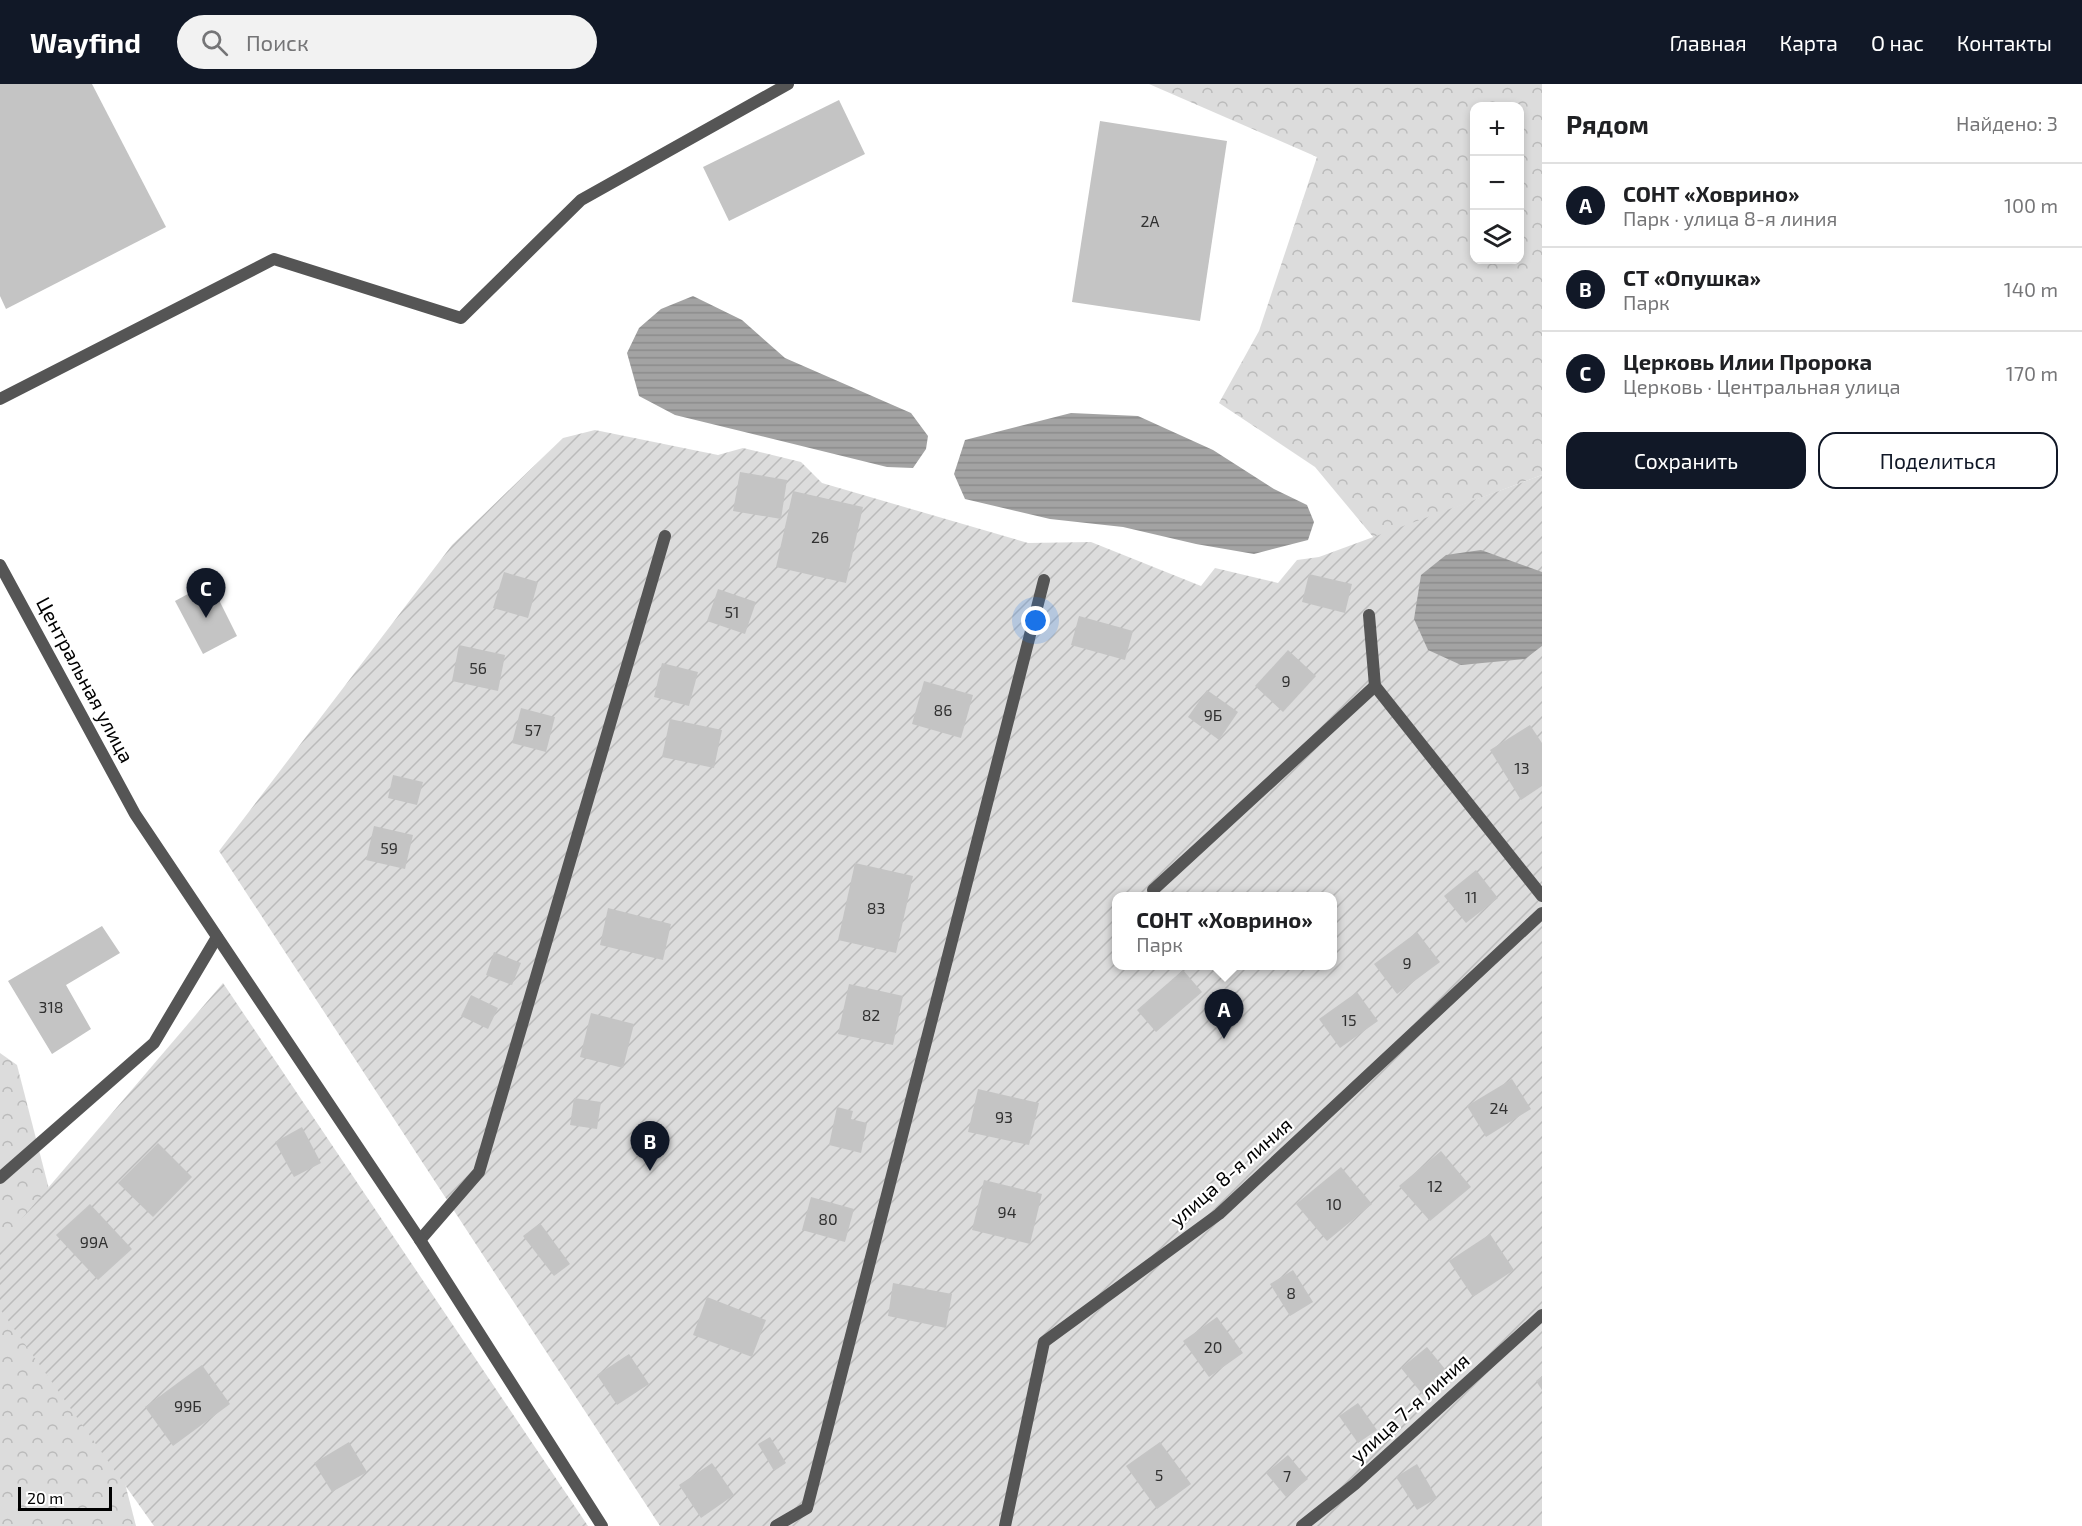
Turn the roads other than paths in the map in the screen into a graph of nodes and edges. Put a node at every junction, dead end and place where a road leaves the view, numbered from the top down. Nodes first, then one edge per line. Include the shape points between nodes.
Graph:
1 (788, 84) edge
2 (0, 399) edge
3 (665, 536) dead end
4 (0, 565) edge
5 (1044, 580) dead end
6 (1369, 615) dead end
7 (1375, 686) junction
8 (1153, 890) dead end
9 (1542, 896) edge
10 (1542, 913) edge
11 (217, 937) junction
12 (0, 1178) edge
13 (420, 1240) junction
14 (1542, 1316) edge
15 (602, 1526) edge
16 (776, 1526) edge
17 (1005, 1526) edge
18 (1302, 1526) edge

1 - 2 street via 581,200 461,318 274,260
3 - 13 street via 479,1172
4 - 11 street, Центральная улица via 135,814
5 - 16 street via 807,1508
6 - 7 street
7 - 8 street
7 - 9 street
10 - 17 street, улица 8-я линия via 1219,1214 1044,1342
11 - 12 street via 154,1043
11 - 13 street, Центральная улица
13 - 15 street, Центральная улица
14 - 18 street, улица 7-я линия via 1355,1484

